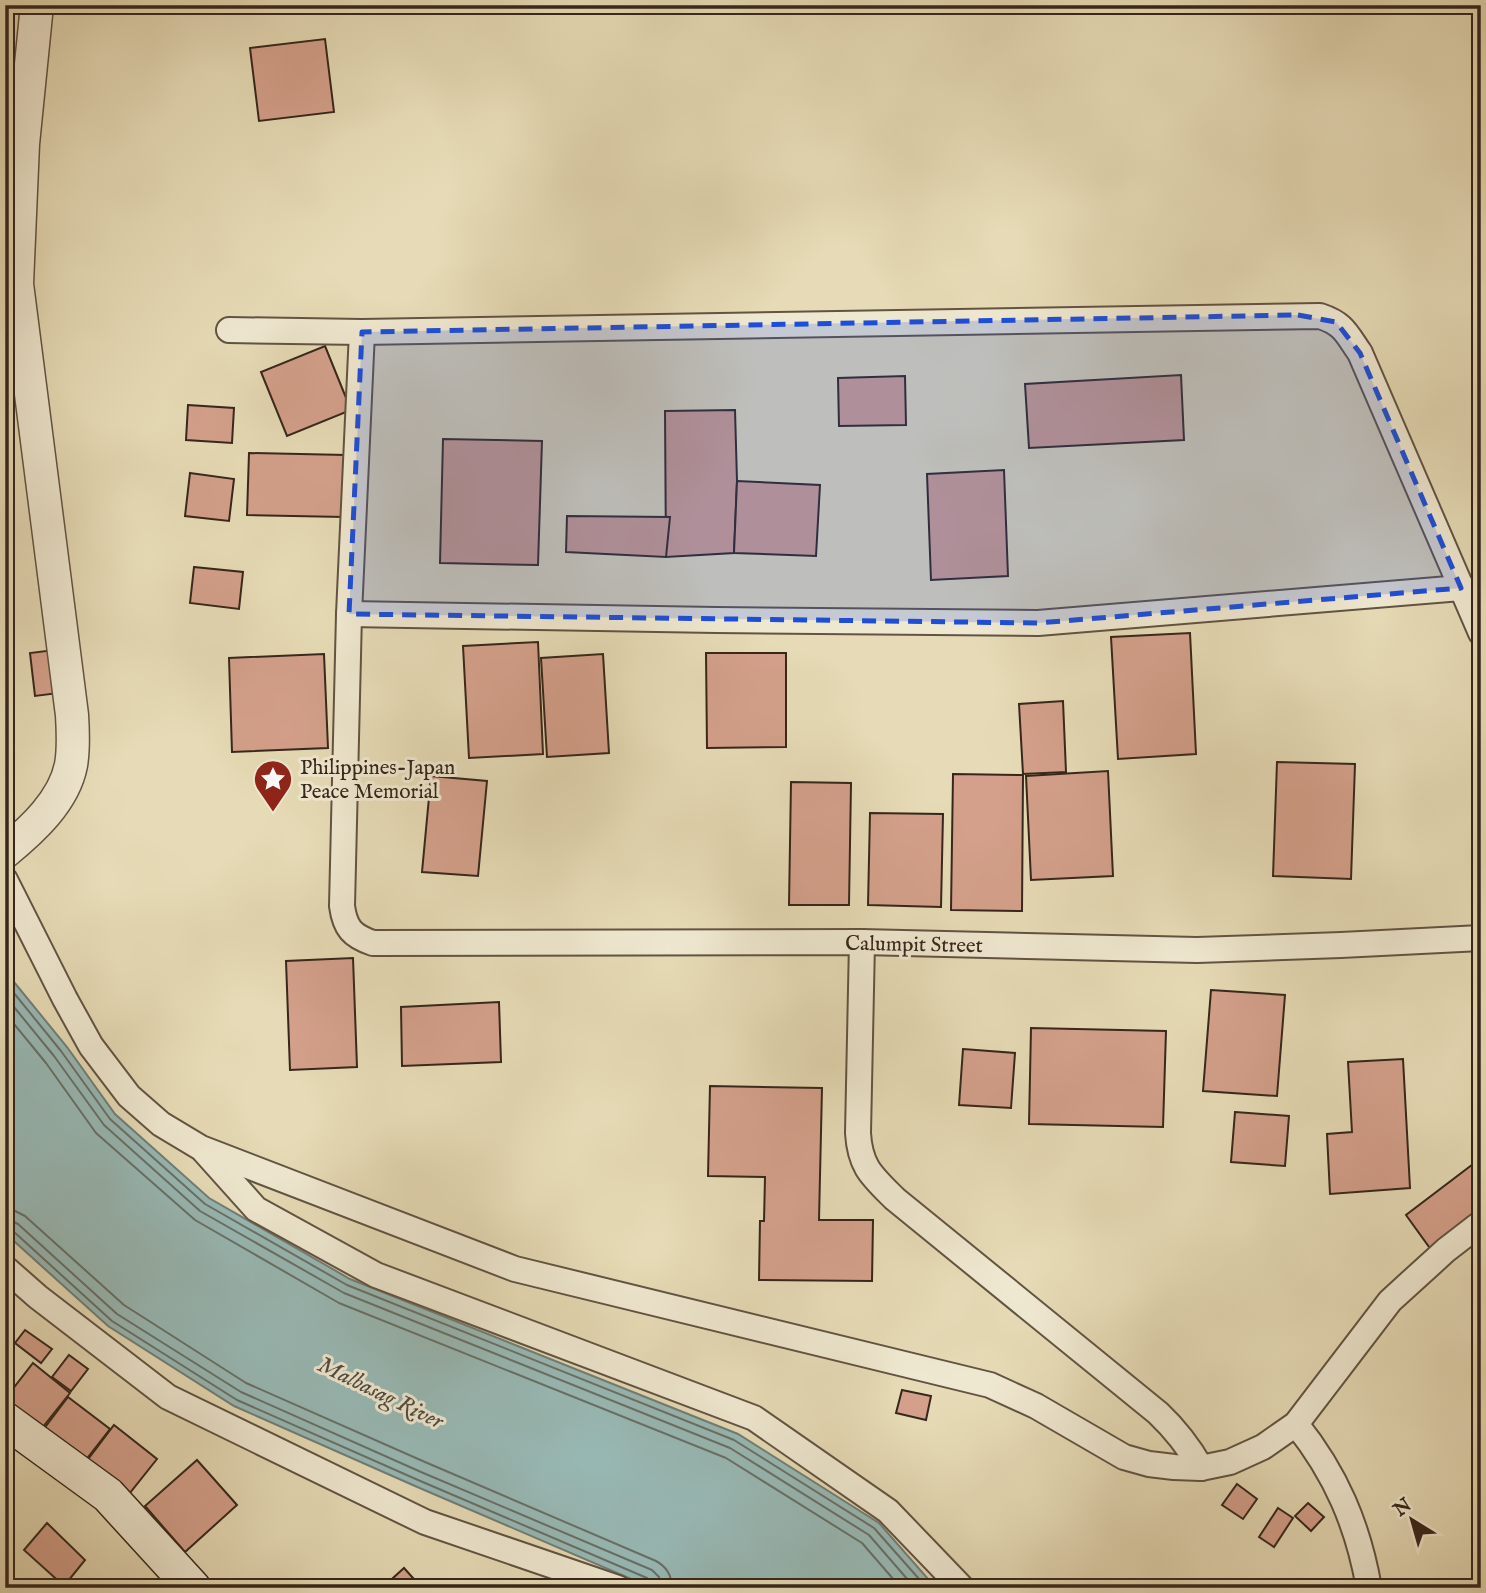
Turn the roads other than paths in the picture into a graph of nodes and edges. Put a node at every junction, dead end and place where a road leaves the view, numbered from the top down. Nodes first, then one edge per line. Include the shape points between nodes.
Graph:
1 (37, 5) edge
2 (229, 330) dead end
3 (362, 332) junction
4 (1471, 585) edge
5 (349, 614) junction
6 (1481, 633) edge
7 (5, 852) edge
8 (5, 880) edge
9 (1481, 938) edge
10 (862, 942) junction
11 (201, 1148) junction
12 (1481, 1223) edge
13 (5, 1268) edge
14 (5, 1420) edge
15 (1296, 1424) junction
16 (1201, 1468) junction
17 (193, 1588) edge
18 (618, 1588) edge
19 (961, 1588) edge
20 (1369, 1588) edge

1 - 7 street via 23,144 17,284 73,744 71,767 61,792
2 - 3 street
3 - 4 street via 1320,316 1336,322 1360,353
3 - 5 street
4 - 5 street via 1038,623
4 - 6 street
5 - 10 street, Calumpit Street via 342,906 350,931 360,939 373,943
8 - 11 street via 91,1046 129,1096 161,1124
9 - 10 street, Calumpit Street via 1197,950
10 - 16 street via 858,1133 866,1168 895,1199 1158,1413
11 - 16 street via 516,1269 990,1385 1124,1457
11 - 19 street via 256,1209 376,1275 754,1418 888,1511
12 - 15 street via 1390,1301
13 - 18 street via 168,1397 425,1522
14 - 17 main road via 108,1495
15 - 16 street via 1263,1447 1230,1462
15 - 20 street via 1325,1462 1341,1494 1363,1552

